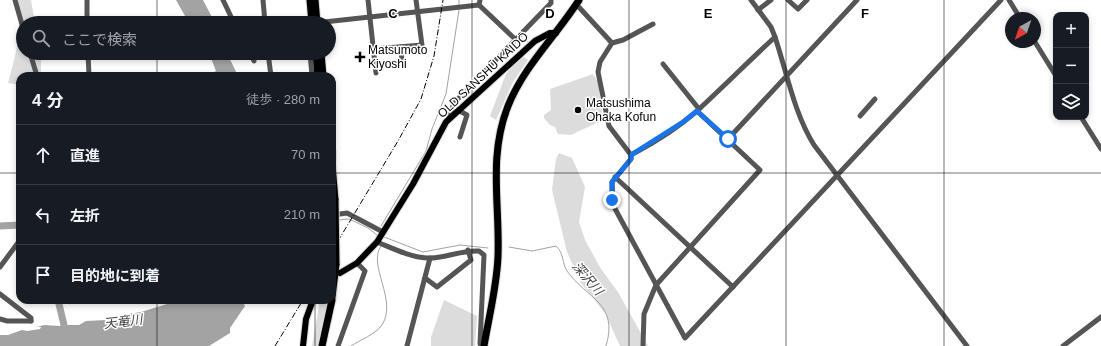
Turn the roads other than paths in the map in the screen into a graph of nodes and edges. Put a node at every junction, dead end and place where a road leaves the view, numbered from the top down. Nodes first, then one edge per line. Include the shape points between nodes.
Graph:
1 (15, 0) edge
2 (87, 0) edge
3 (223, 0) edge
4 (263, 0) edge
5 (310, 0) edge
6 (315, 0) edge
7 (368, 0) edge
8 (416, 0) edge
9 (551, 0) edge
10 (751, 0) edge
11 (772, 0) edge
12 (788, 0) edge
13 (807, 0) edge
14 (857, 0) edge
15 (1001, 0) edge
16 (1009, 0) edge
17 (578, 2) edge
18 (480, 3) edge
19 (758, 10) junction
20 (417, 11) junction
21 (1016, 12) edge
22 (20, 16) edge
23 (87, 16) edge
24 (231, 16) edge
25 (264, 16) edge
26 (314, 16) edge
27 (316, 16) edge
28 (370, 17) junction
29 (336, 21) edge
30 (653, 24) dead end
31 (556, 33) junction
32 (776, 37) junction
33 (515, 39) junction
34 (612, 43) junction
35 (401, 47) junction
36 (1039, 48) edge
37 (374, 50) junction
38 (32, 60) edge
39 (88, 60) edge
40 (269, 60) edge
41 (311, 60) edge
42 (317, 60) edge
43 (322, 60) edge
44 (402, 64) dead end
45 (663, 64) dead end
46 (1053, 71) edge
47 (36, 72) edge
48 (89, 72) edge
49 (270, 72) edge
50 (312, 72) edge
51 (318, 72) edge
52 (323, 72) edge
53 (376, 73) dead end
54 (788, 75) junction
55 (875, 99) dead end
56 (458, 110) junction
57 (698, 110) junction
58 (860, 116) dead end
59 (449, 118) junction
60 (1083, 120) edge
61 (460, 137) dead end
62 (728, 139) junction
63 (1101, 149) edge
64 (631, 155) junction
65 (837, 175) junction
66 (615, 177) junction
67 (336, 214) edge
68 (382, 233) junction
69 (377, 241) junction
70 (16, 245) edge
71 (691, 246) junction
72 (466, 250) junction
73 (430, 258) junction
74 (357, 262) junction
75 (0, 267) edge
76 (340, 273) dead end
77 (425, 278) junction
78 (656, 285) junction
79 (733, 287) junction
80 (0, 294) edge
81 (312, 304) edge
82 (331, 304) edge
83 (1101, 317) edge
84 (0, 319) edge
85 (303, 346) edge
86 (322, 346) edge
87 (338, 346) edge
88 (407, 346) edge
89 (483, 346) edge
90 (643, 346) edge
91 (966, 346) edge
92 (1062, 346) edge

1 - 22 street
2 - 23 street
3 - 24 street
4 - 25 street
5 - 26 highway
6 - 27 highway
7 - 28 street
8 - 20 street
9 - 33 street via 551,3
10 - 19 street
11 - 19 street
12 - 13 street via 798,9
14 - 54 street
15 - 65 street
16 - 21 street
17 - 31 highway
17 - 34 street
18 - 20 street
18 - 33 street
19 - 32 street
20 - 28 street
20 - 35 street via 422,45
28 - 29 street
28 - 37 street
30 - 34 street
31 - 56 main road, OLD SANSHŪ KAIDŌ via 550,33 535,41
31 - 89 highway via 520,81 500,129 495,175 497,272
32 - 54 street
32 - 57 street via 731,76
33 - 59 street via 454,103
34 - 64 street via 600,62 598,72 608,126
35 - 37 street
35 - 44 street
36 - 46 street
37 - 53 street
38 - 47 street
39 - 48 street
40 - 49 street
41 - 50 street
42 - 51 highway
43 - 52 highway
45 - 57 street
54 - 62 street
54 - 65 street via 806,133
55 - 58 street
56 - 59 main road, OLD SANSHŪ KAIDŌ
56 - 61 street via 467,115
57 - 62 street
57 - 64 street
59 - 68 main road, OLD SANSHŪ KAIDŌ
60 - 63 street
62 - 71 street via 760,170
64 - 66 street via 631,159
65 - 79 street
65 - 91 street
66 - 71 street
66 - 78 street via 612,182 613,205
67 - 68 street via 347,213
68 - 69 main road, OLD SANSHŪ KAIDŌ
69 - 73 street via 419,257
69 - 74 main road, OLD SANSHŪ KAIDŌ
70 - 75 street
71 - 78 street
71 - 79 street
72 - 73 street
72 - 77 street via 471,260 437,287
72 - 89 street via 479,251 484,255 480,344
73 - 77 street
74 - 76 main road, OLD SANSHŪ KAIDŌ
74 - 87 street via 365,271
77 - 88 street
78 - 79 street via 685,338
78 - 90 street via 644,314
80 - 84 street via 31,320
81 - 85 main road via 306,319
82 - 86 highway
83 - 92 street

